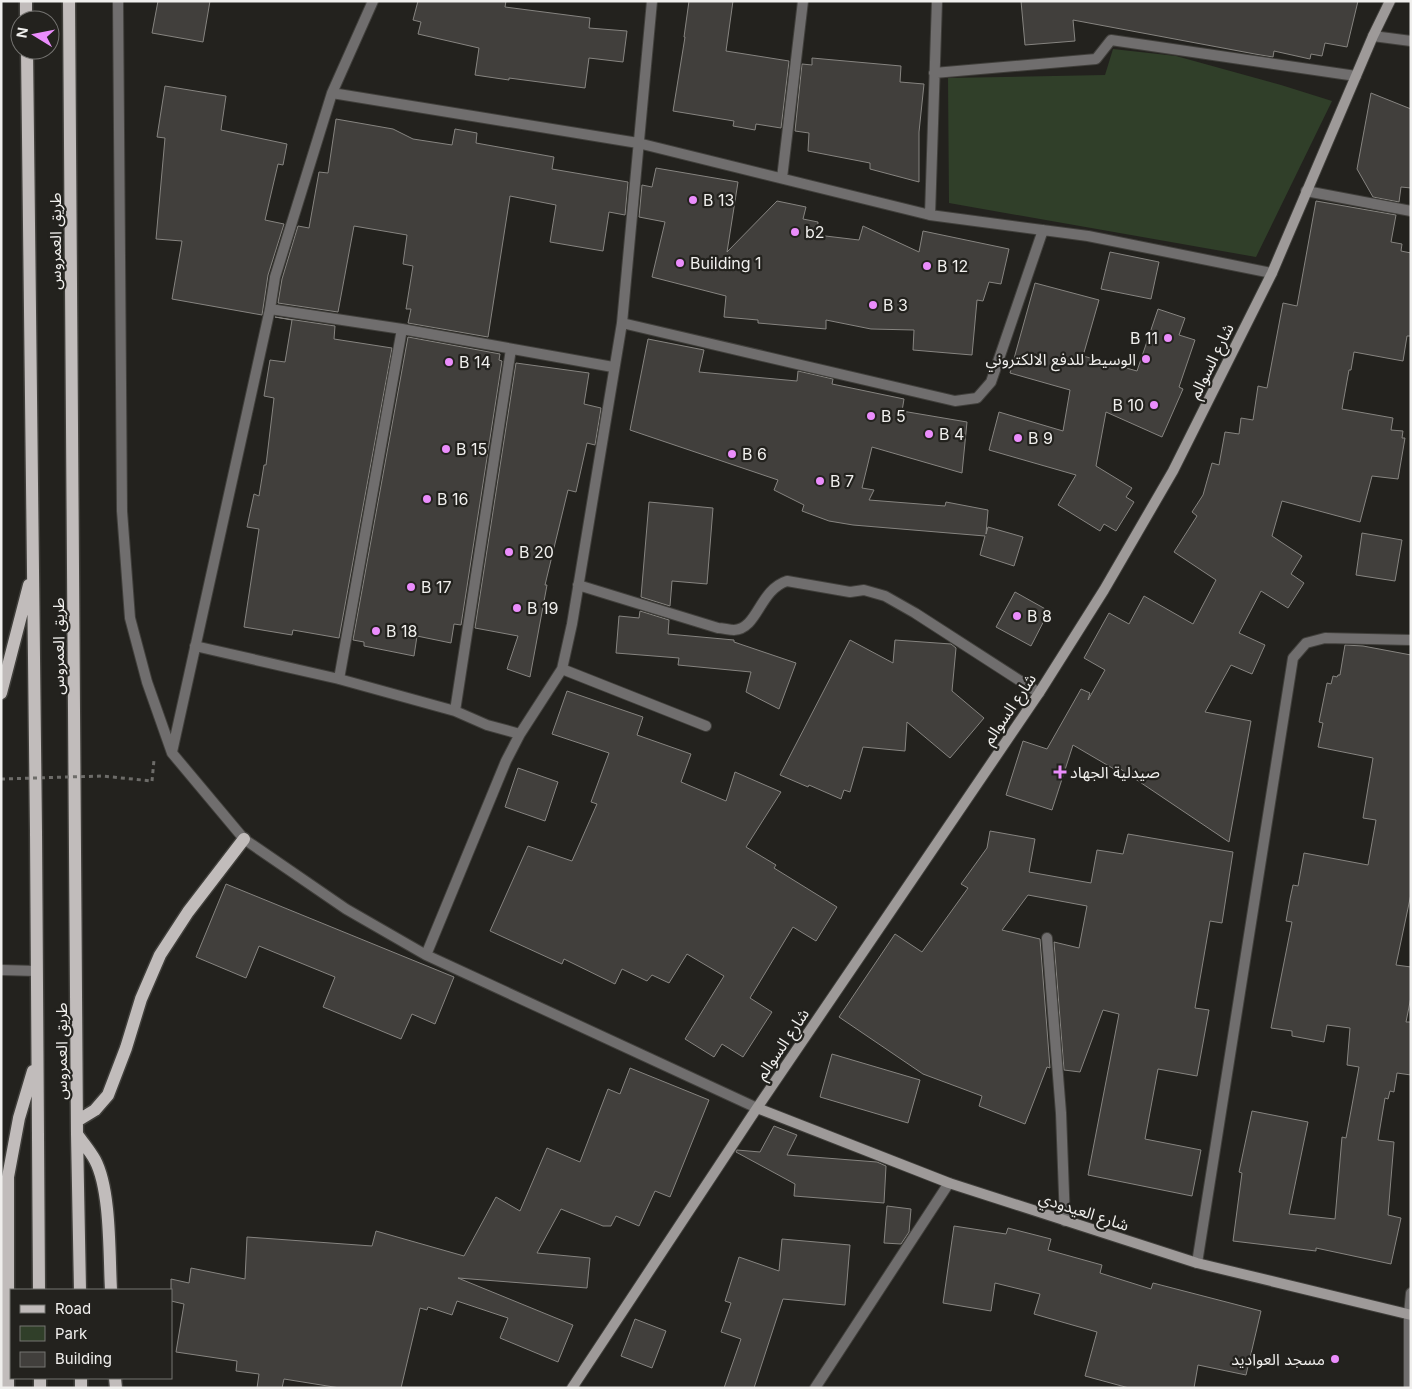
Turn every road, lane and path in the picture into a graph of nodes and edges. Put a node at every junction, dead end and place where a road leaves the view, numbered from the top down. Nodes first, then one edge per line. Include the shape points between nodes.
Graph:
1 (69, 1) edge
2 (118, 1) edge
3 (373, 1) edge
4 (652, 1) edge
5 (803, 1) edge
6 (937, 1) edge
7 (1390, 1) edge
8 (1374, 36) junction
9 (1411, 41) edge
10 (26, 60) edge
11 (934, 73) junction
12 (1356, 76) junction
13 (332, 93) junction
14 (638, 143) junction
15 (782, 178) junction
16 (1306, 190) junction
17 (1411, 211) edge
18 (930, 215) junction
19 (1043, 230) junction
20 (1272, 272) junction
21 (270, 309) junction
22 (622, 323) junction
23 (402, 329) junction
24 (511, 349) junction
25 (613, 367) junction
26 (33, 568) junction
27 (578, 585) junction
28 (1411, 640) edge
29 (196, 646) junction
30 (562, 670) junction
31 (339, 679) junction
32 (1, 693) edge
33 (1039, 693) junction
34 (454, 711) junction
35 (706, 726) dead end
36 (520, 734) junction
37 (172, 753) junction
38 (1, 779) edge
39 (152, 782) dead end
40 (244, 839) junction
41 (1047, 938) dead end
42 (426, 954) junction
43 (1, 970) edge
44 (37, 971) junction
45 (37, 1057) junction
46 (757, 1108) junction
47 (78, 1121) junction
48 (77, 1134) junction
49 (949, 1183) junction
50 (1066, 1221) junction
51 (1197, 1263) junction
52 (39, 1289) edge
53 (80, 1289) edge
54 (111, 1289) edge
55 (1411, 1293) edge
56 (1410, 1315) edge
57 (8, 1388) edge
58 (572, 1388) edge
59 (816, 1388) edge
60 (1409, 1388) edge

1 - 47 main road, طريق العمروس
2 - 37 street via 124,531 130,618 147,682
3 - 13 street
4 - 14 street
5 - 15 street
6 - 11 street
7 - 8 main road, شارع السوالم
8 - 9 street
8 - 12 main road, شارع السوالم
10 - 26 main road, طريق العمروس
11 - 12 street via 1096,59 1112,40
11 - 18 street
12 - 16 main road, شارع السوالم
13 - 14 street
13 - 21 street via 275,277
14 - 15 street
14 - 22 street
15 - 18 street
16 - 17 street
16 - 20 main road, شارع السوالم
18 - 19 street
19 - 20 street
19 - 22 street via 990,382 977,398 955,401
20 - 33 main road, شارع السوالم via 1173,471
21 - 23 street
21 - 29 street
22 - 25 street
23 - 24 street
23 - 31 street
24 - 25 street
24 - 34 street
25 - 27 street
26 - 32 main road
26 - 44 main road, طريق العمروس
27 - 30 street
27 - 33 street via 718,628 734,630 746,627 770,591 787,581 850,592 864,590 885,596 915,613
28 - 51 street via 1325,638 1306,643 1293,658
29 - 31 street
29 - 37 street
30 - 35 street
30 - 36 street
31 - 34 street
33 - 46 main road, شارع السوالم
34 - 36 street
36 - 42 street
37 - 40 street
38 - 39 path, bridge via 102,776
40 - 42 street via 346,909
40 - 47 main road via 188,912 160,956 141,999 108,1095 95,1110
41 - 50 street
42 - 46 street
43 - 44 street
44 - 45 main road, طريق العمروس
45 - 52 main road, طريق العمروس
45 - 57 main road via 19,1118 8,1177
46 - 49 main road, شارع العيدودي
46 - 58 main road, شارع السوالم
47 - 48 main road, طريق العمروس
48 - 53 main road, طريق العمروس
48 - 54 main road via 95,1160 101,1176 107,1214
49 - 50 main road, شارع العيدودي
49 - 59 street
50 - 51 main road, شارع العيدودي
51 - 56 main road, شارع العيدودي
55 - 56 street
56 - 60 street

